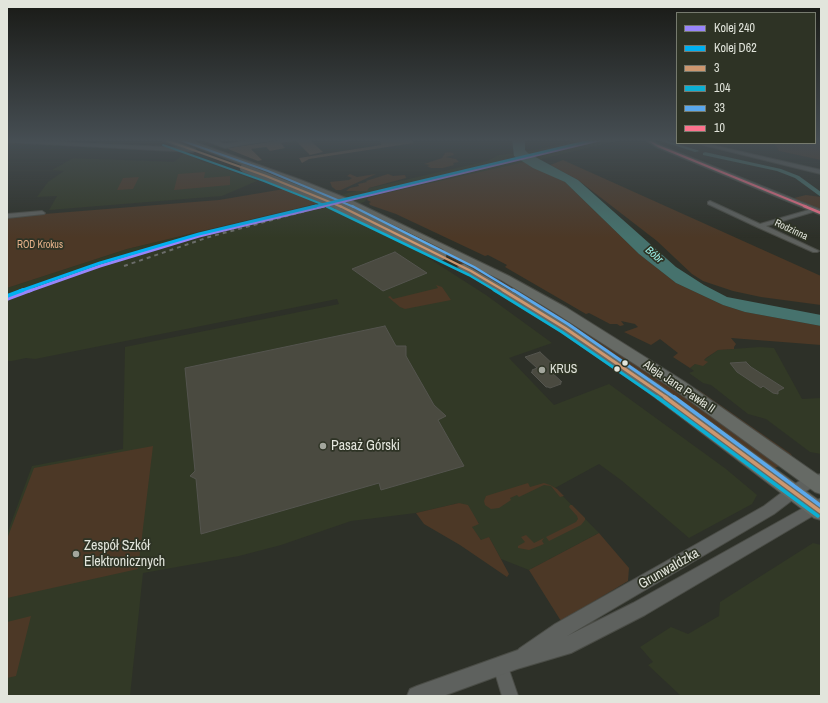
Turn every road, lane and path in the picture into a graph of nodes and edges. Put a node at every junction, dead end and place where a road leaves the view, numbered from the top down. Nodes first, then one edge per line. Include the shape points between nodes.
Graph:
1 (256, 173) edge
2 (272, 173) edge
3 (724, 173) edge
4 (710, 203) dead end
5 (814, 210) junction
6 (42, 213) dead end
7 (821, 213) edge
8 (7, 216) edge
9 (759, 226) junction
10 (815, 252) dead end
11 (446, 253) junction
12 (818, 483) edge
13 (794, 491) junction
14 (819, 508) edge
15 (509, 663) junction
16 (417, 696) edge
17 (510, 696) edge

1 - 11 main road, Aleja Jana Pawła II, bridge via 338,205
2 - 11 main road, Aleja Jana Pawła II via 348,202
3 - 5 street
4 - 9 street, Rodzinna
5 - 7 street
5 - 9 street, Rodzinna
6 - 8 street
9 - 10 street, Rodzinna
11 - 12 main road, Aleja Jana Pawła II via 528,291 592,330 680,386
11 - 13 main road, Aleja Jana Pawła II via 652,388
12 - 13 street, Grunwaldzka
13 - 14 main road, Aleja Jana Pawła II
13 - 15 street, Grunwaldzka via 769,510 561,630
14 - 15 street, Grunwaldzka via 578,641
15 - 16 street, Grunwaldzka
15 - 17 street via 506,680

